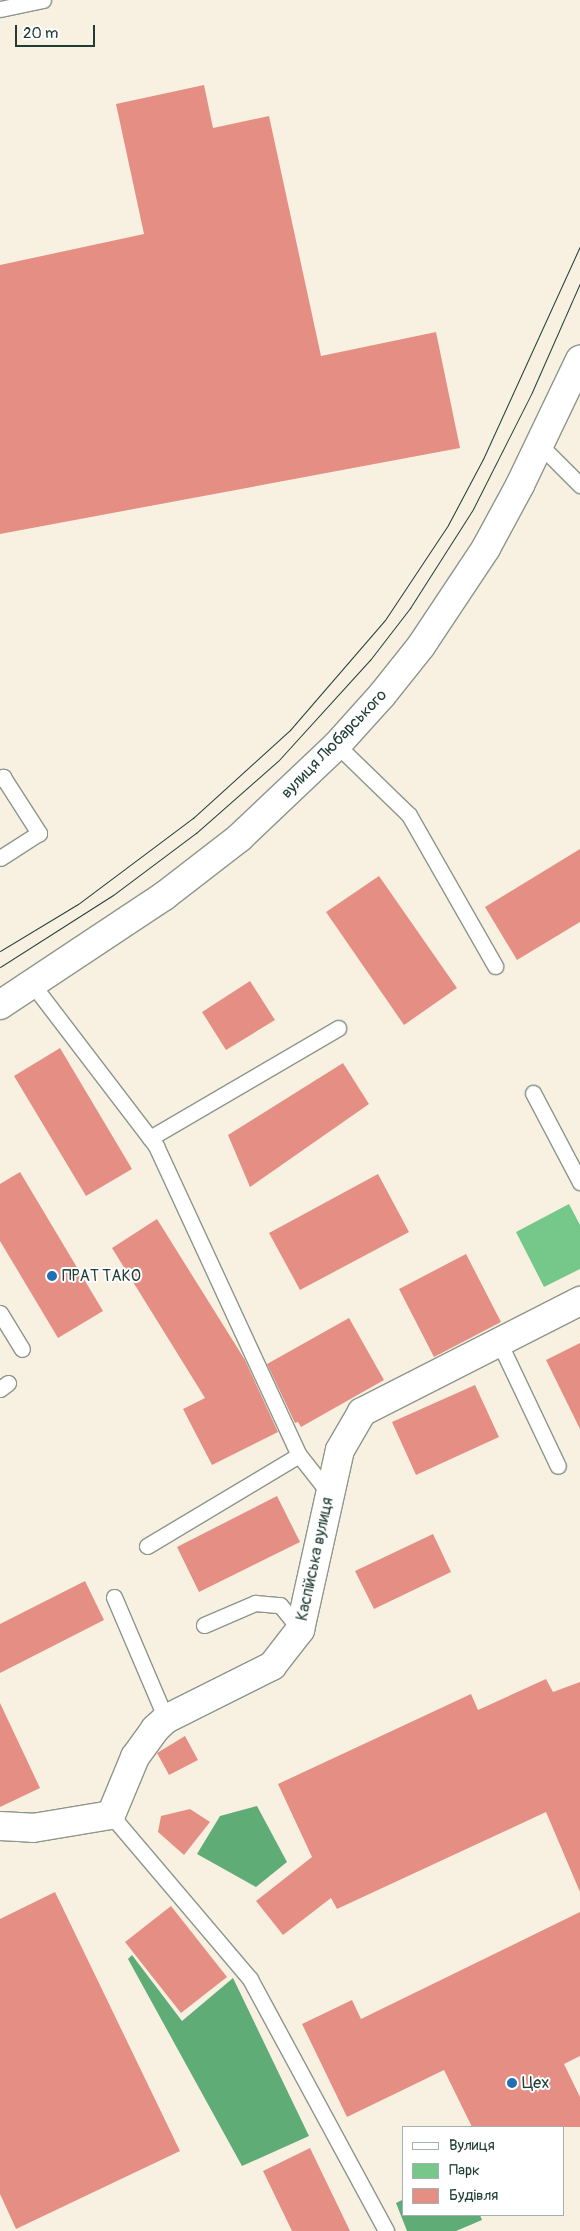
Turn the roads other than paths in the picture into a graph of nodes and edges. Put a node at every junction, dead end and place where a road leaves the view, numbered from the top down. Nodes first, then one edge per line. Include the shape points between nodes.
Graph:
1 (43, 0) edge
2 (0, 9) edge
3 (580, 360) edge
4 (573, 395) edge
5 (540, 445) junction
6 (580, 485) edge
7 (337, 745) junction
8 (0, 779) edge
9 (0, 858) edge
10 (495, 966) dead end
11 (33, 985) junction
12 (0, 1005) edge
13 (338, 1028) dead end
14 (532, 1093) dead end
15 (150, 1138) junction
16 (580, 1182) edge
17 (580, 1301) edge
18 (0, 1313) edge
19 (499, 1342) junction
20 (22, 1349) dead end
21 (299, 1455) junction
22 (558, 1466) dead end
23 (328, 1492) junction
24 (147, 1546) dead end
25 (114, 1597) dead end
26 (204, 1625) dead end
27 (300, 1630) junction
28 (166, 1719) junction
29 (111, 1815) junction
30 (0, 1826) edge
31 (386, 2231) edge

1 - 2 lane
3 - 4 main road, вулиця Любарського
4 - 5 main road, вулиця Любарського
5 - 6 lane
5 - 7 main road, вулиця Любарського via 486,548 421,646
7 - 10 lane via 409,815
7 - 11 main road, вулиця Любарського via 239,838 164,896
8 - 9 lane via 3,777 38,833
11 - 12 main road, вулиця Любарського
11 - 15 lane
13 - 15 lane
14 - 16 lane
15 - 21 lane
17 - 19 main road, Каспійська вулиця
18 - 20 lane
19 - 22 lane
19 - 23 main road, Каспійська вулиця via 362,1412 340,1450
21 - 23 lane
21 - 24 lane
23 - 27 main road, Каспійська вулиця via 313,1584
25 - 28 lane
26 - 27 lane via 255,1603 280,1605
27 - 28 main road, Каспійська вулиця via 272,1666
28 - 29 main road, Каспійська вулиця via 135,1757
29 - 30 main road via 33,1828
29 - 31 lane via 250,1978

